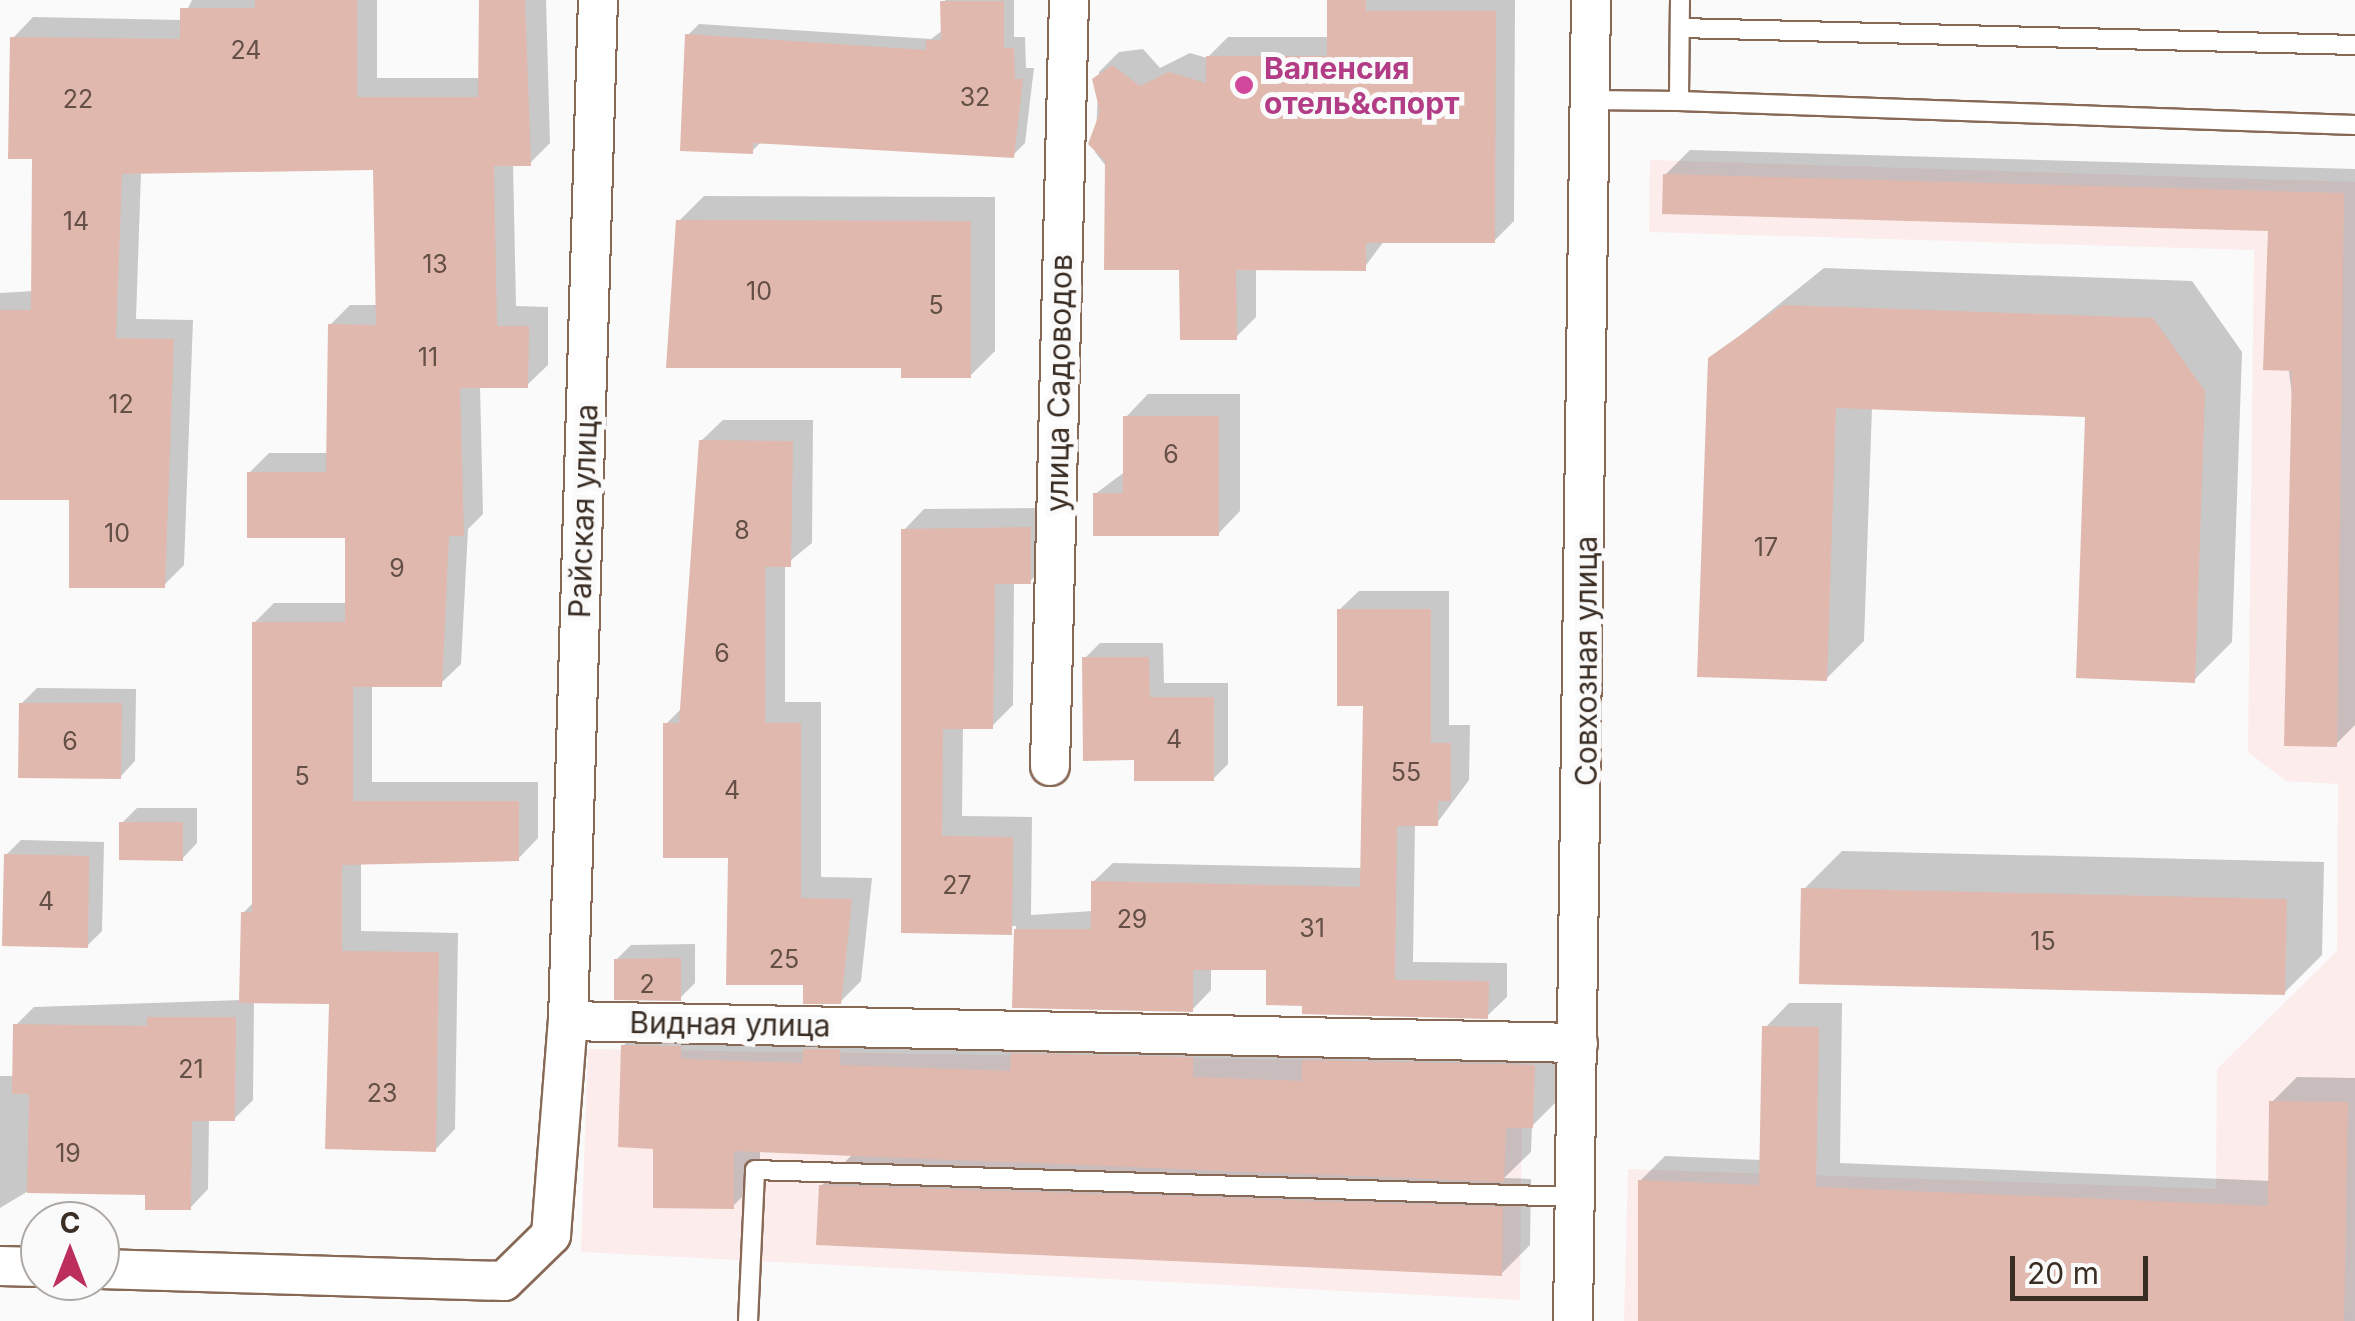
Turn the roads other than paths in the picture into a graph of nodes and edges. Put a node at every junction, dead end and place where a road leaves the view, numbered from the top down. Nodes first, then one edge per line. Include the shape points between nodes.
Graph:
1 (598, 0) edge
2 (1069, 0) edge
3 (1590, 0) edge
4 (1680, 0) edge
5 (1680, 28) junction
6 (2355, 45) edge
7 (1588, 100) junction
8 (1678, 101) junction
9 (2355, 125) edge
10 (1050, 766) dead end
11 (568, 1021) junction
12 (1578, 1043) junction
13 (1573, 1197) junction
14 (120, 1270) edge
15 (748, 1321) edge
16 (1572, 1321) edge

1 - 11 street, Райская улица
2 - 10 street, улица Садоводов
3 - 7 street, Совхозная улица
4 - 5 lane
5 - 6 lane
5 - 8 lane
7 - 8 lane
7 - 12 street, Совхозная улица
8 - 9 lane
11 - 12 street, Видная улица
11 - 14 street via 550,1235 504,1282
12 - 13 street, Совхозная улица
13 - 15 lane via 755,1170
13 - 16 street, Совхозная улица

